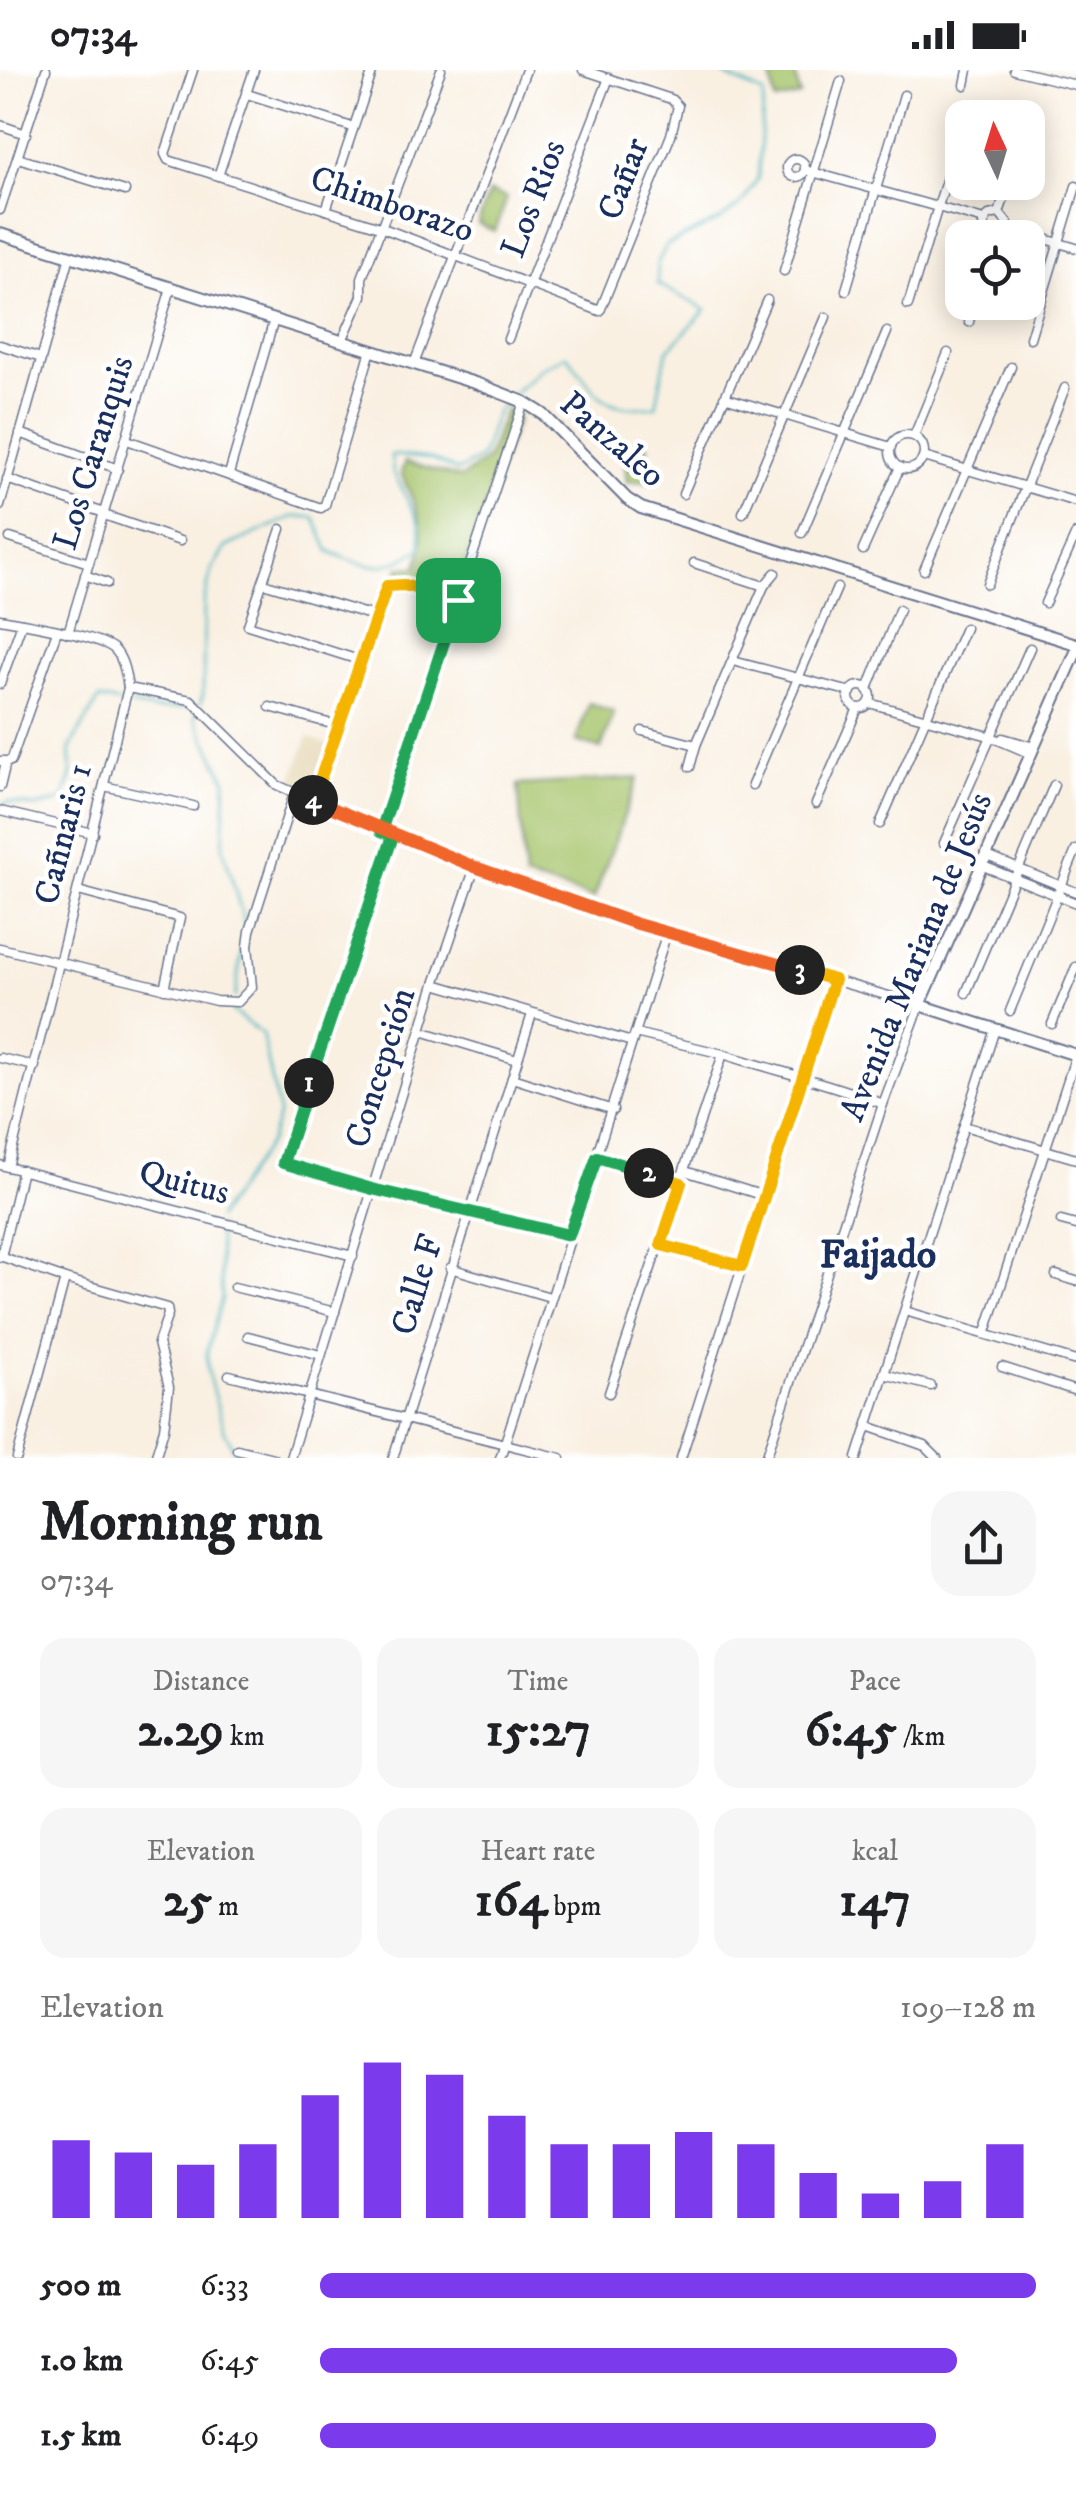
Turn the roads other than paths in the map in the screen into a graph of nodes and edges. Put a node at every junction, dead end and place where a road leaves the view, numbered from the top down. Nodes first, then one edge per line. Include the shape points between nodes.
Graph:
1 (46, 70) edge
2 (193, 70) edge
3 (254, 70) edge
4 (373, 70) edge
5 (441, 70) edge
6 (526, 70) edge
7 (583, 70) edge
8 (968, 70) edge
9 (1014, 70) edge
10 (609, 78) junction
11 (841, 81) dead end
12 (964, 85) dead end
13 (1076, 85) edge
14 (247, 94) junction
15 (904, 95) dead end
16 (0, 125) edge
17 (352, 127) junction
18 (26, 134) junction
19 (18, 158) junction
20 (809, 171) junction
21 (218, 176) junction
22 (945, 180) edge
23 (1076, 186) edge
24 (124, 191) dead end
25 (876, 191) junction
26 (1004, 200) edge
27 (936, 208) junction
28 (0, 210) edge
29 (326, 210) junction
30 (999, 213) junction
31 (984, 220) joint
32 (1008, 220) edge
33 (380, 227) junction
34 (0, 234) edge
35 (1045, 239) edge
36 (1057, 242) junction
37 (1076, 248) edge
38 (456, 255) junction
39 (70, 256) junction
40 (784, 272) dead end
41 (531, 284) junction
42 (171, 288) junction
43 (846, 290) dead end
44 (767, 300) dead end
45 (908, 304) dead end
46 (600, 312) joint
47 (826, 317) dead end
48 (274, 320) junction
49 (888, 332) dead end
50 (1030, 338) dead end
51 (508, 339) dead end
52 (342, 341) junction
53 (0, 345) edge
54 (372, 350) junction
55 (948, 353) dead end
56 (41, 358) junction
57 (414, 364) junction
58 (1011, 367) dead end
59 (1065, 388) dead end
60 (724, 397) junction
61 (522, 401) junction
62 (786, 416) junction
63 (20, 433) junction
64 (847, 434) junction
65 (914, 436) junction
66 (127, 440) junction
67 (891, 447) junction
68 (0, 453) edge
69 (924, 457) junction
70 (12, 458) junction
71 (900, 467) junction
72 (118, 469) junction
73 (968, 469) junction
74 (230, 474) junction
75 (7, 478) junction
76 (1026, 488) junction
77 (683, 494) dead end
78 (1076, 502) edge
79 (0, 506) edge
80 (742, 513) dead end
81 (104, 514) junction
82 (281, 529) dead end
83 (802, 533) dead end
84 (1076, 534) edge
85 (10, 538) dead end
86 (180, 541) dead end
87 (864, 550) dead end
88 (89, 563) junction
89 (694, 563) dead end
90 (924, 570) dead end
91 (775, 573) dead end
92 (86, 576) junction
93 (107, 582) dead end
94 (263, 583) junction
95 (987, 584) dead end
96 (764, 586) junction
97 (837, 588) dead end
98 (458, 600) junction
99 (1046, 604) dead end
100 (900, 610) dead end
101 (377, 617) junction
102 (0, 619) edge
103 (22, 623) junction
104 (965, 628) dead end
105 (57, 631) junction
106 (68, 633) junction
107 (1076, 644) edge
108 (1030, 648) dead end
109 (1075, 658) edge
110 (362, 661) junction
111 (732, 661) junction
112 (798, 678) junction
113 (0, 684) edge
114 (868, 689) junction
115 (127, 692) junction
116 (850, 692) junction
117 (869, 704) junction
118 (270, 706) dead end
119 (858, 708) junction
120 (926, 717) junction
121 (339, 726) junction
122 (642, 731) dead end
123 (988, 736) junction
124 (696, 745) junction
125 (1033, 751) junction
126 (6, 761) edge
127 (690, 767) dead end
128 (1054, 784) dead end
129 (752, 785) dead end
130 (104, 786) junction
131 (0, 787) edge
132 (294, 794) junction
133 (312, 802) junction
134 (816, 804) dead end
135 (193, 806) dead end
136 (0, 811) edge
137 (880, 824) dead end
138 (381, 831) junction
139 (92, 833) junction
140 (393, 836) junction
141 (944, 844) dead end
142 (1076, 850) edge
143 (985, 861) junction
144 (475, 867) junction
145 (1018, 868) junction
146 (1014, 878) junction
147 (78, 891) junction
148 (1059, 891) junction
149 (1076, 892) edge
150 (1076, 903) edge
151 (666, 932) junction
152 (0, 948) edge
153 (61, 962) junction
154 (1076, 967) edge
155 (834, 980) junction
156 (435, 984) junction
157 (164, 989) junction
158 (966, 993) dead end
159 (920, 1005) junction
160 (1010, 1011) dead end
161 (532, 1014) junction
162 (1052, 1024) dead end
163 (996, 1029) junction
164 (421, 1031) junction
165 (634, 1038) junction
166 (723, 1054) junction
167 (1076, 1055) edge
168 (0, 1058) edge
169 (517, 1060) junction
170 (35, 1066) junction
171 (512, 1078) junction
172 (801, 1079) junction
173 (883, 1104) junction
174 (613, 1110) junction
175 (964, 1126) junction
176 (1046, 1151) junction
177 (597, 1157) junction
178 (1076, 1159) edge
179 (4, 1166) edge
180 (22, 1170) junction
181 (685, 1171) junction
182 (681, 1183) junction
183 (372, 1189) junction
184 (764, 1196) junction
185 (470, 1212) junction
186 (1061, 1221) dead end
187 (1076, 1225) edge
188 (569, 1235) junction
189 (661, 1245) junction
190 (1, 1256) edge
191 (354, 1256) junction
192 (742, 1266) junction
193 (450, 1268) junction
194 (1056, 1276) dead end
195 (65, 1279) junction
196 (1076, 1281) edge
197 (234, 1287) dead end
198 (550, 1297) junction
199 (904, 1311) junction
200 (335, 1312) junction
201 (986, 1332) junction
202 (248, 1336) dead end
203 (321, 1355) junction
204 (1076, 1361) edge
205 (1002, 1367) dead end
206 (884, 1374) junction
207 (229, 1375) dead end
208 (931, 1386) dead end
209 (1076, 1391) edge
210 (609, 1393) dead end
211 (308, 1394) junction
212 (406, 1422) junction
213 (868, 1426) junction
214 (505, 1444) junction
215 (237, 1449) dead end
216 (17, 1458) edge
217 (155, 1458) edge
218 (273, 1458) edge
219 (290, 1458) edge
220 (393, 1458) edge
221 (500, 1458) edge
222 (561, 1458) edge
223 (680, 1458) edge
224 (766, 1458) edge
225 (857, 1458) edge
226 (937, 1458) edge

1 - 18 street
2 - 21 street, Chimborazo via 166,156
3 - 14 street
4 - 17 street
5 - 33 street
6 - 38 street
7 - 10 street, Cañar
8 - 12 street
9 - 13 street
10 - 41 street, Los Rios
10 - 46 street, Cañar via 678,106
11 - 20 street
14 - 17 street
14 - 21 street
15 - 25 street
16 - 18 street
17 - 29 street
18 - 19 street
19 - 24 street
19 - 28 street
20 - 25 street
20 - 40 street
21 - 29 street, Chimborazo
22 - 27 street
23 - 36 street
25 - 27 street
25 - 43 street
26 - 30 street
27 - 31 street
27 - 45 street
29 - 33 street, Chimborazo
30 - 31 street
30 - 32 street
33 - 38 street, Chimborazo
33 - 52 street
34 - 39 street, Panzaleo
35 - 36 street
36 - 37 street
36 - 50 street
38 - 41 street, Chimborazo
38 - 57 street
39 - 42 street, Panzaleo
39 - 56 street
41 - 46 street, Chimborazo
41 - 51 street, Los Rios
42 - 48 street, Panzaleo
42 - 66 street, Los Caranquis
44 - 60 street
47 - 62 street
48 - 52 street, Panzaleo
48 - 74 street
49 - 64 street
52 - 54 street, Panzaleo
53 - 56 street
54 - 57 street, Panzaleo
54 - 74 street via 323,507
55 - 65 street
56 - 63 street
57 - 61 street, Panzaleo
58 - 73 street
59 - 76 street
60 - 62 street
60 - 77 street
61 - 98 street
61 - 107 street, Panzaleo via 641,508
62 - 64 street
62 - 80 street
63 - 70 street
63 - 72 street
64 - 67 street
64 - 83 street
65 - 67 street via 899,437
65 - 69 street
66 - 72 street, Los Caranquis
66 - 74 street
67 - 71 street
68 - 70 street
69 - 71 street via 914,468
69 - 73 street
70 - 75 street
71 - 87 street
72 - 81 street, Los Caranquis
73 - 76 street
73 - 90 street
75 - 79 street
75 - 81 street
76 - 78 street
76 - 95 street
81 - 86 street
81 - 88 street, Los Caranquis
82 - 94 street
84 - 99 street
85 - 88 street
88 - 92 street, Los Caranquis
89 - 96 street
91 - 96 street
92 - 93 street
92 - 106 street, Los Caranquis
94 - 101 street
94 - 110 street via 248,625
96 - 111 street
97 - 112 street
98 - 101 street via 387,586
98 - 138 street
100 - 114 street
101 - 110 street
102 - 103 street
103 - 105 street
103 - 113 street
104 - 120 street
105 - 106 street
105 - 126 street
106 - 115 street via 114,648
108 - 123 street
109 - 125 street, Avenida Mariana de Jesús
110 - 121 street
111 - 112 street
111 - 124 street
112 - 116 street
112 - 129 street
114 - 116 street
114 - 117 street
115 - 130 street, Cañnaris 1
115 - 132 street via 191,700 271,781
116 - 119 street
117 - 119 street
117 - 120 street
118 - 121 street
119 - 134 street
120 - 123 street
120 - 137 street
121 - 133 street
122 - 124 street
123 - 125 street
123 - 141 street
124 - 127 street
125 - 143 street, Avenida Mariana de Jesús
126 - 131 street
128 - 145 street
130 - 135 street
130 - 139 street, Cañnaris 1
132 - 133 street
132 - 157 street via 250,931 252,987 234,1003
133 - 138 street
136 - 139 street
138 - 140 street
139 - 147 street, Cañnaris 1
140 - 144 street
140 - 183 street via 282,1160
142 - 148 street
143 - 145 street
143 - 146 street
143 - 159 street, Avenida Mariana de Jesús
144 - 151 street
144 - 156 street, Concepción
145 - 146 street
145 - 148 street
146 - 148 street
146 - 158 street
147 - 153 street, Cañnaris 1
147 - 157 street via 180,918
148 - 149 street
148 - 150 street
148 - 160 street
151 - 155 street
151 - 165 street
152 - 153 street
153 - 157 street
153 - 170 street, Cañnaris 1
154 - 162 street
155 - 159 street
155 - 172 street
156 - 161 street
156 - 164 street, Concepción
159 - 163 street
159 - 173 street, Avenida Mariana de Jesús
161 - 165 street
161 - 169 street, Calle F
163 - 167 street
163 - 175 street
164 - 169 street
164 - 183 street, Concepción
165 - 166 street
165 - 174 street
166 - 172 street
166 - 181 street
167 - 176 street
168 - 170 street
169 - 171 street, Calle F
170 - 179 street, Cañnaris 1
171 - 174 street
171 - 185 street, Calle F
172 - 173 street
172 - 184 street
173 - 224 street, Avenida Mariana de Jesús
174 - 177 street
175 - 176 street
175 - 199 street
176 - 178 street
176 - 201 street
177 - 182 street
177 - 188 street
179 - 180 street, Quitus
180 - 190 street
180 - 191 street, Quitus
181 - 182 street
181 - 184 street
182 - 189 street
183 - 185 street
183 - 191 street, Concepción
184 - 192 street
185 - 188 street
185 - 193 street, Calle F
186 - 187 street
188 - 198 street
189 - 192 street
189 - 210 street
190 - 195 street
191 - 200 street, Concepción
192 - 223 street
193 - 198 street
193 - 212 street, Calle F
194 - 196 street
195 - 216 street
195 - 217 street via 168,1311 158,1343 169,1387
197 - 200 street
198 - 214 street
199 - 201 street
199 - 206 street
200 - 203 street, Concepción
201 - 204 street
202 - 203 street
203 - 211 street, Concepción
205 - 209 street
206 - 208 street
206 - 213 street
207 - 211 street
211 - 212 street
211 - 219 street, Concepción
212 - 214 street
212 - 220 street, Calle F
213 - 225 street
213 - 226 street via 925,1446
214 - 221 street
214 - 222 street
215 - 218 street

